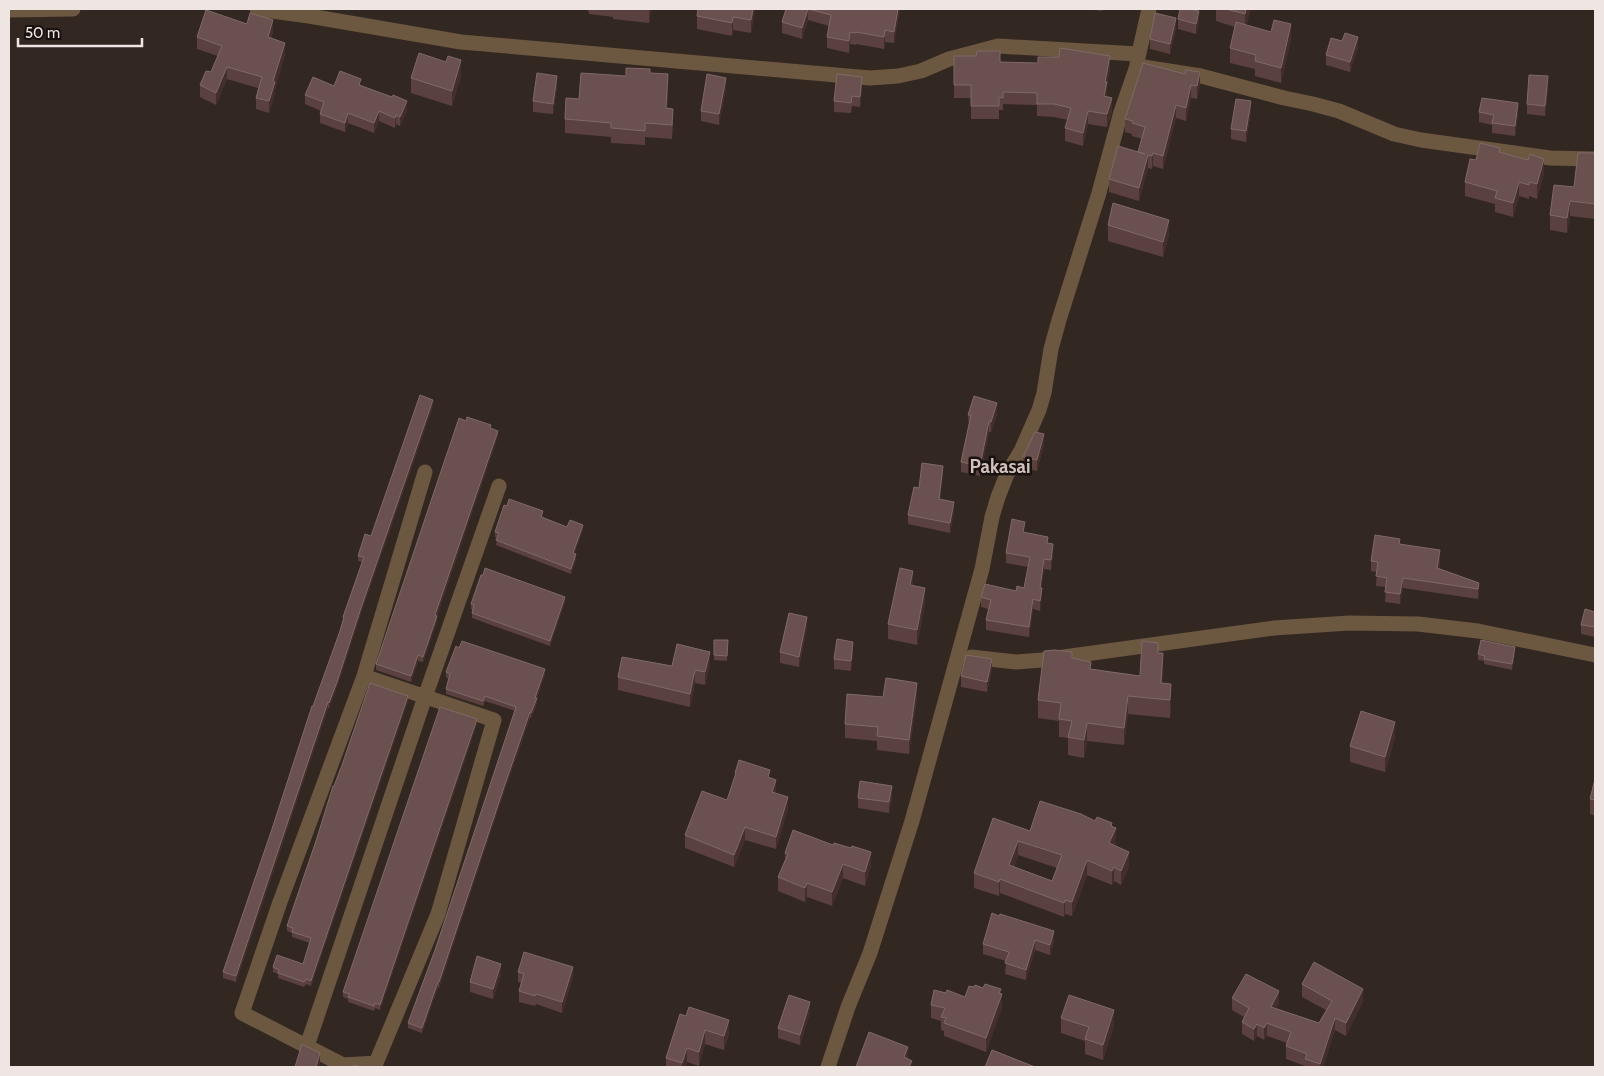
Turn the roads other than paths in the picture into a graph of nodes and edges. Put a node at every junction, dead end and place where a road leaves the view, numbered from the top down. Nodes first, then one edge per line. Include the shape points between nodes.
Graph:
1 (73, 9) edge
2 (257, 9) edge
3 (1150, 9) edge
4 (9, 10) edge
5 (1137, 60) junction
6 (1595, 159) edge
7 (425, 472) dead end
8 (499, 486) dead end
9 (957, 655) junction
10 (1595, 656) edge
11 (364, 676) junction
12 (425, 697) junction
13 (307, 1046) junction
14 (342, 1066) edge
15 (828, 1067) edge

1 - 4 street
2 - 5 street via 461,42 870,78 921,71 949,59 998,46
3 - 5 street
5 - 6 street via 1339,111 1394,134 1421,140 1550,158
5 - 9 street via 1059,320 1039,410 998,497 982,569
7 - 11 street
8 - 12 street
9 - 10 street via 1016,662 1042,660 1274,628 1349,623 1418,624 1478,631
9 - 15 street via 912,821 870,953
11 - 12 street
11 - 13 street via 242,1013
12 - 13 street
12 - 14 street via 494,720 438,914 376,1063
13 - 14 street

